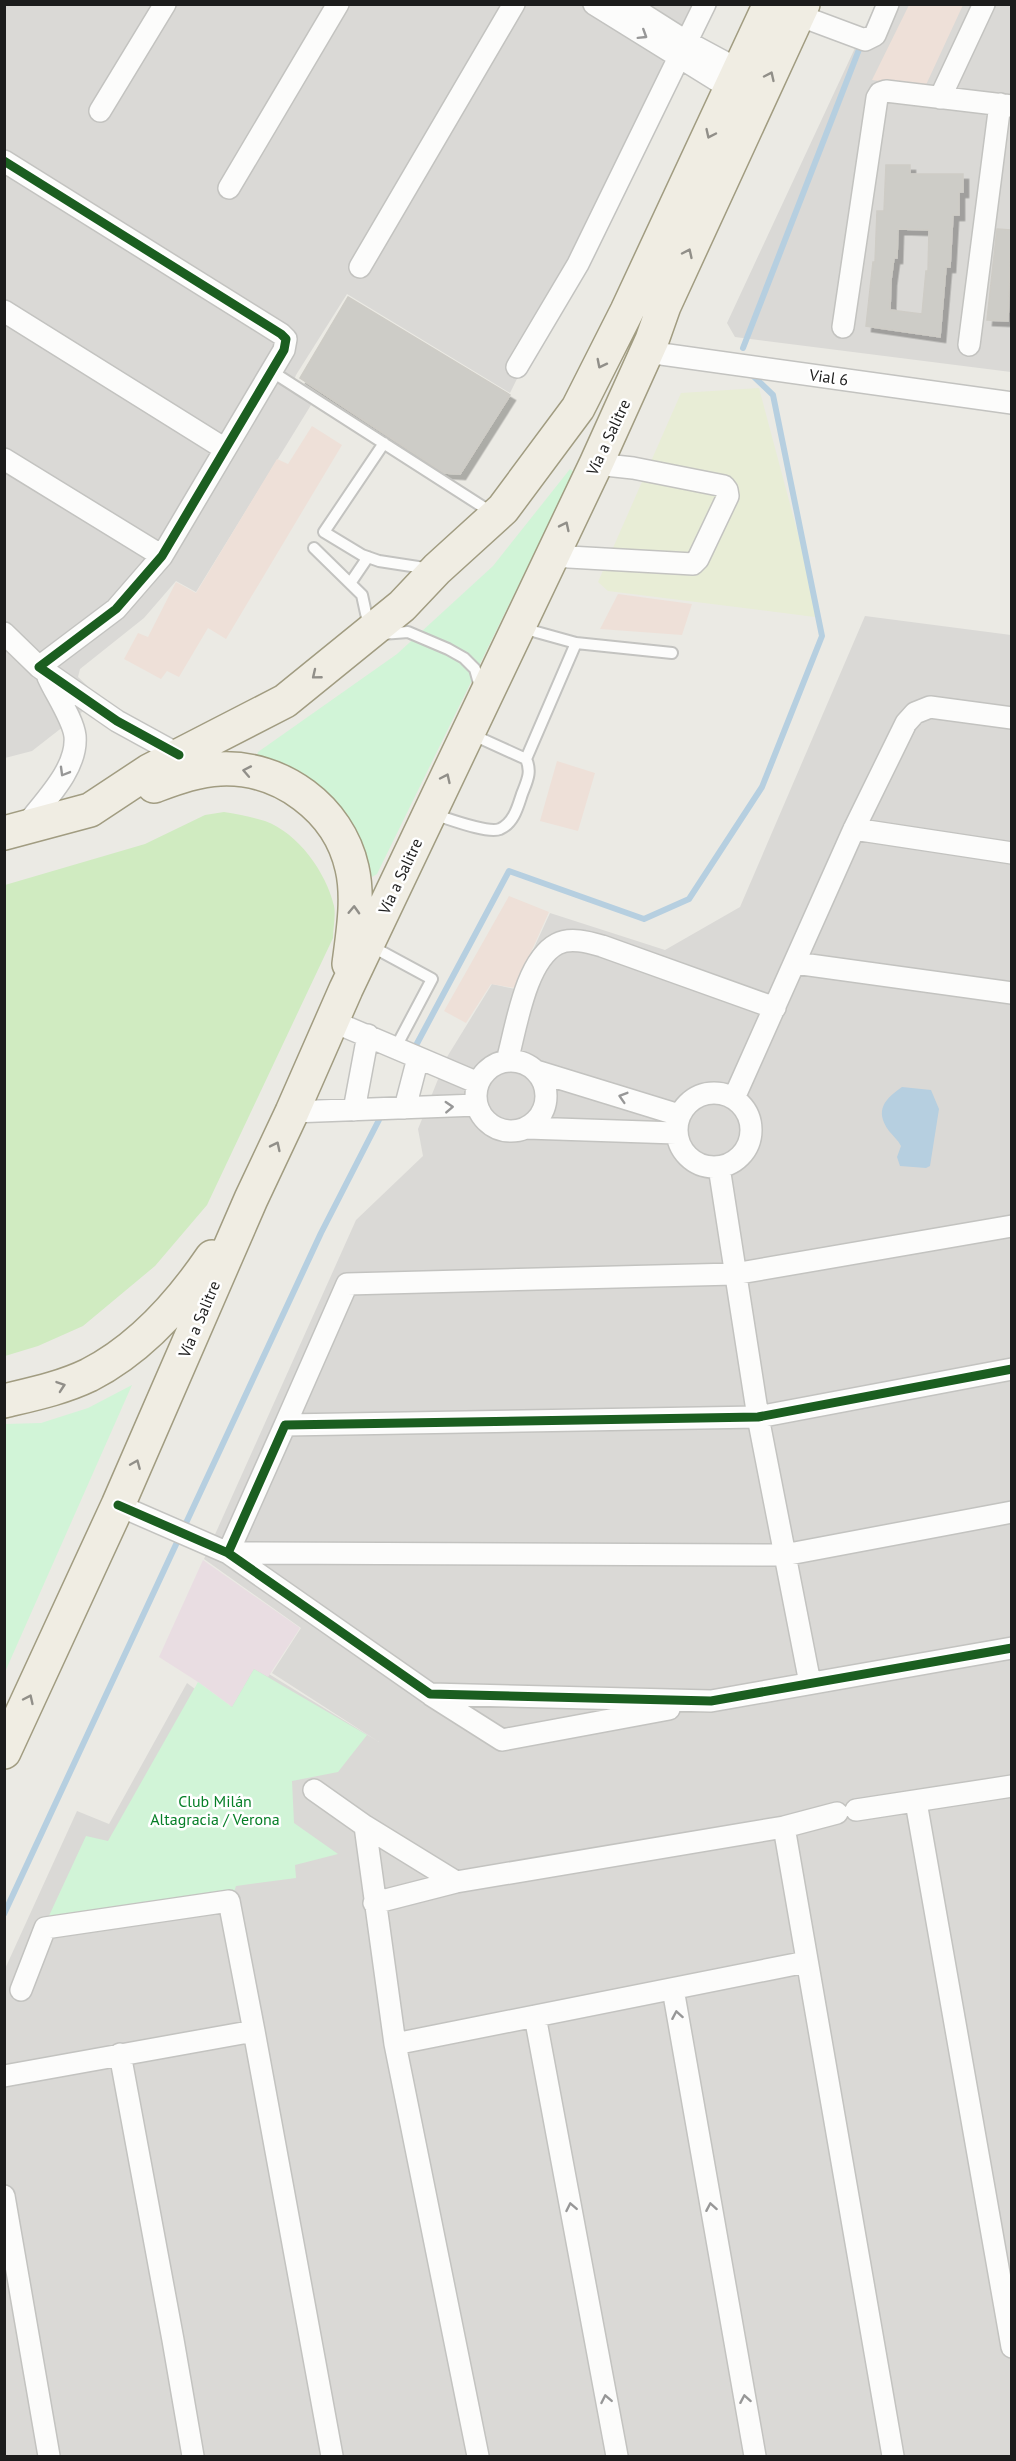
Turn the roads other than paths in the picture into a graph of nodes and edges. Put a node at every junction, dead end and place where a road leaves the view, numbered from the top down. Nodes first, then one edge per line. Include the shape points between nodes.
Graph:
1 (165, 4) edge
2 (338, 4) edge
3 (514, 4) edge
4 (594, 4) edge
5 (627, 4) edge
6 (705, 4) edge
7 (888, 4) edge
8 (984, 4) edge
9 (791, 8) edge
10 (683, 50) junction
11 (735, 80) junction
12 (940, 98) junction
13 (1006, 105) edge
14 (100, 111) dead end
15 (4, 161) edge
16 (229, 188) dead end
17 (360, 267) dead end
18 (4, 311) edge
19 (843, 327) dead end
20 (969, 345) dead end
21 (647, 352) junction
22 (517, 367) dead end
23 (271, 371) junction
24 (1011, 403) edge
25 (384, 443) junction
26 (225, 449) junction
27 (4, 459) edge
28 (596, 464) junction
29 (496, 515) junction
30 (314, 548) dead end
31 (162, 556) junction
32 (551, 556) junction
33 (369, 557) junction
34 (437, 569) junction
35 (351, 582) junction
36 (517, 627) junction
37 (4, 633) edge
38 (363, 638) junction
39 (576, 643) junction
40 (672, 653) dead end
41 (42, 670) junction
42 (1011, 718) edge
43 (473, 722) junction
44 (179, 755) junction
45 (526, 759) junction
46 (90, 810) junction
47 (429, 813) junction
48 (14, 830) edge
49 (854, 830) junction
50 (1011, 853) edge
51 (368, 944) junction
52 (795, 963) junction
53 (346, 989) junction
54 (1011, 993) edge
55 (775, 1008) junction
56 (332, 1021) junction
57 (368, 1035) junction
58 (396, 1047) junction
59 (418, 1058) junction
60 (507, 1061) junction
61 (536, 1071) junction
62 (478, 1083) junction
63 (734, 1098) junction
64 (477, 1105) junction
65 (405, 1108) junction
66 (354, 1110) junction
67 (292, 1112) junction
68 (678, 1124) junction
69 (527, 1128) junction
70 (719, 1167) junction
71 (251, 1198) junction
72 (1011, 1226) edge
73 (734, 1274) junction
74 (1011, 1369) edge
75 (4, 1401) edge
76 (758, 1417) junction
77 (285, 1425) junction
78 (118, 1505) junction
79 (1011, 1512) edge
80 (228, 1553) junction
81 (784, 1555) junction
82 (1011, 1647) edge
83 (810, 1683) junction
84 (430, 1694) junction
85 (711, 1701) junction
86 (4, 1752) edge
87 (1011, 1786) edge
88 (314, 1790) dead end
89 (916, 1802) junction
90 (365, 1826) junction
91 (784, 1827) junction
92 (456, 1882) junction
93 (374, 1903) junction
94 (806, 1962) junction
95 (673, 1989) junction
96 (21, 1990) dead end
97 (535, 2016) junction
98 (254, 2031) junction
99 (395, 2044) junction
100 (120, 2054) junction
101 (4, 2076) edge
102 (4, 2196) edge
103 (1011, 2347) edge
104 (49, 2457) edge
105 (193, 2457) edge
106 (332, 2457) edge
107 (478, 2457) edge
108 (617, 2457) edge
109 (755, 2457) edge
110 (893, 2457) edge

1 - 14 street
2 - 16 street
3 - 17 street
4 -> 10 street
5 - 10 street
6 - 10 street
7 - 9 street via 875,35 865,40
8 - 12 street
9 - 11 main road
21 -> 9 main road, Vía a Salitre
10 - 11 street
10 - 22 street via 578,264
11 -> 29 main road via 578,408 537,467
12 - 13 street
12 - 19 street via 886,91 877,98
13 - 20 street
15 - 23 street via 281,334 286,339 284,350
18 - 26 street
21 - 24 street, Vial 6
21 - 28 main road, Vía a Salitre
23 - 25 lane
23 - 26 street
25 - 29 lane
25 - 33 lane via 324,532
26 - 31 street
27 - 31 street
32 -> 28 main road, Vía a Salitre
28 - 32 street via 724,486 728,496 693,564
29 - 34 main road
30 - 35 lane
31 - 41 street via 116,609
32 - 36 main road, Vía a Salitre
33 - 34 lane
33 - 35 lane
34 - 38 main road via 402,606
35 - 38 lane via 366,603
36 - 39 lane
36 - 43 main road, Vía a Salitre
37 - 41 street
38 - 43 lane via 408,632 464,658 480,681
38 -> 44 main road via 285,701
39 - 40 lane
39 - 45 lane
41 - 44 street via 117,721
41 -> 48 street via 73,728 74,746 69,765
42 - 49 street via 930,707 915,713 906,723
43 - 45 lane
47 -> 43 main road, Vía a Salitre
44 - 46 main road
45 - 47 lane via 530,768 528,779 515,815 501,828 490,830
46 - 48 main road
53 -> 46 main road via 353,928 353,870 337,828 309,798 262,775 218,769 190,773
47 - 51 main road, Vía a Salitre
49 - 50 street
49 - 52 street
51 - 53 main road, Vía a Salitre
51 - 58 lane via 432,980
52 - 54 street
52 - 55 street
53 - 56 main road, Vía a Salitre
55 - 60 street via 602,946 578,940 558,943 543,955 531,974
55 - 63 street
56 - 57 street
56 - 67 main road, Vía a Salitre
57 - 58 street
57 - 66 street
58 - 59 street
59 - 62 street
59 - 65 street
60 - 61 street via 523,1063
60 - 62 street via 490,1068
68 -> 61 street
61 - 69 street via 545,1085 547,1102 540,1117
62 - 64 street
63 - 68 street via 719,1092 703,1094 688,1101
63 - 70 street via 744,1106 752,1131 742,1155
65 -> 64 street
64 - 69 street via 484,1119 497,1129 512,1132
65 - 66 street
66 - 67 street
71 -> 67 main road, Vía a Salitre
68 - 69 street
68 - 70 street via 680,1145 691,1158 707,1167
70 - 73 street
75 -> 71 main road via 47,1391 89,1375 139,1342 189,1288
78 -> 71 main road, Vía a Salitre
72 - 73 street
73 - 76 street
73 - 77 street via 347,1284
74 - 76 street
76 - 77 street
76 - 81 street
77 - 80 street
78 - 80 street
86 -> 78 main road, Vía a Salitre
79 - 81 street
80 - 81 street
80 - 84 street
81 - 83 street
82 - 83 street
83 - 85 street
84 - 85 street
84 - 85 street via 502,1740
87 - 89 street
88 - 90 street
89 - 91 street via 846,1812
89 - 103 street
90 - 92 street
90 - 93 street
91 - 92 street
91 - 94 street
92 - 93 street
93 - 99 street
94 - 95 street
94 - 110 street
95 - 97 street
109 -> 95 street
96 - 98 street via 45,1928 229,1901
97 - 99 street
108 -> 97 street
98 - 100 street
98 - 106 street
99 - 107 street
100 - 101 street
100 - 105 street
102 - 104 street

